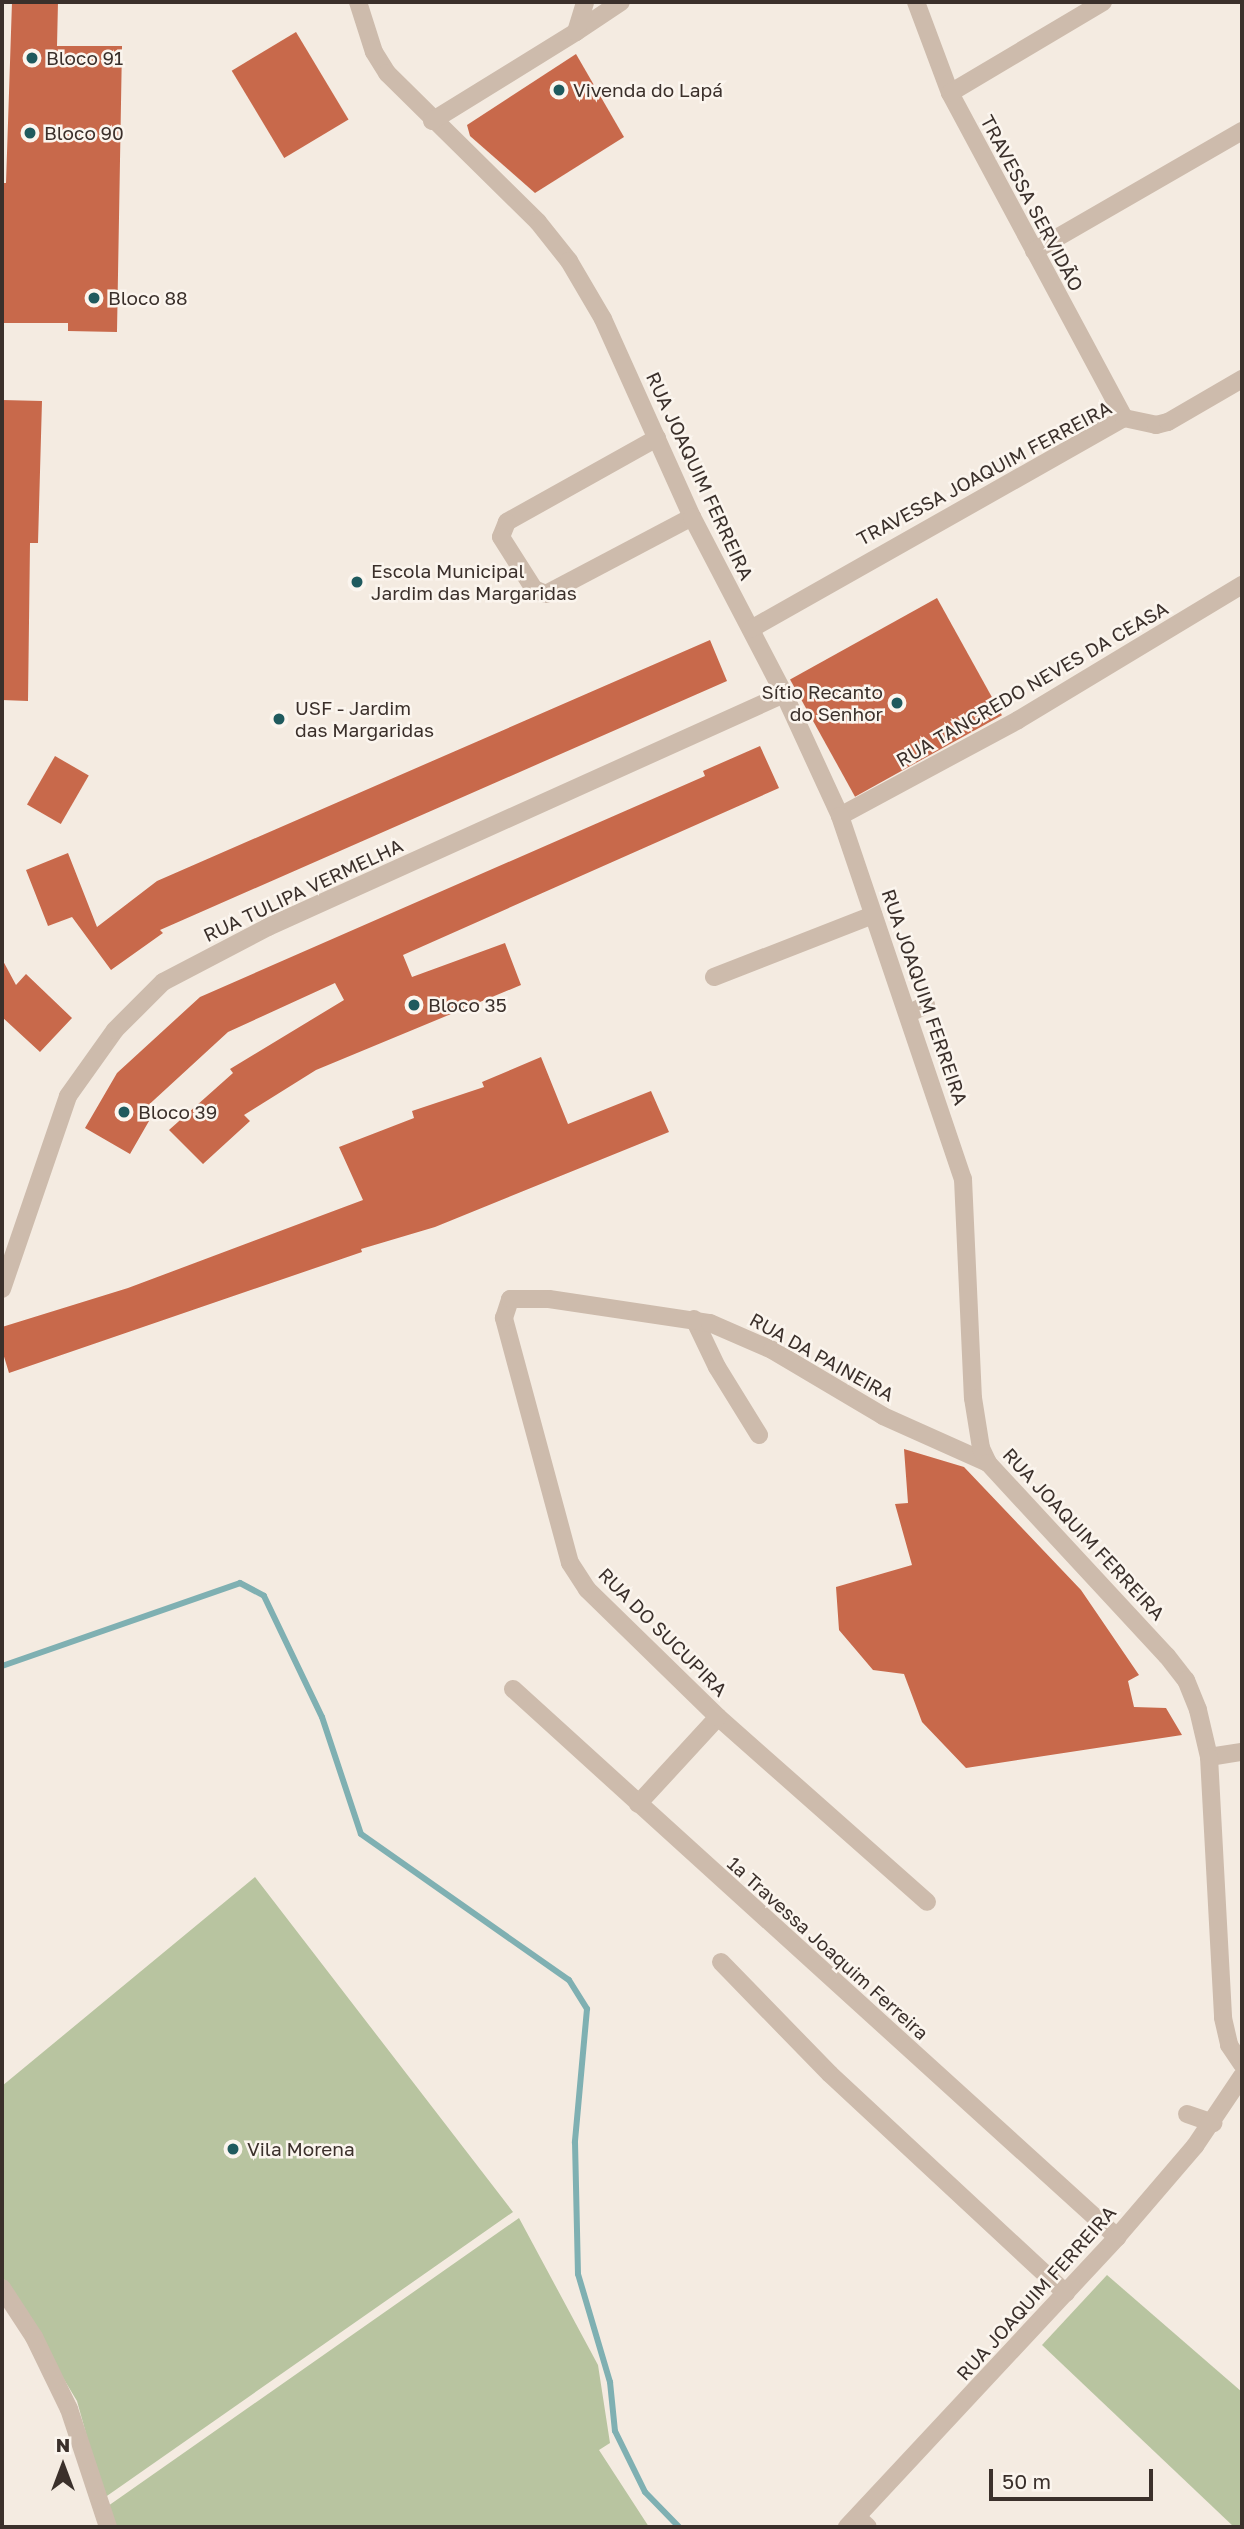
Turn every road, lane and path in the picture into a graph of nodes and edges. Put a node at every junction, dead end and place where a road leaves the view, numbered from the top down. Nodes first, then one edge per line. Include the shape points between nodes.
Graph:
1 (358, 2) edge
2 (585, 2) edge
3 (621, 2) edge
4 (916, 2) edge
5 (1103, 2) edge
6 (576, 32) junction
7 (950, 93) junction
8 (432, 121) junction
9 (1242, 131) edge
10 (1034, 251) junction
11 (1242, 379) edge
12 (1124, 418) junction
13 (657, 438) junction
14 (692, 517) junction
15 (1242, 585) edge
16 (751, 629) junction
17 (784, 695) junction
18 (840, 816) junction
19 (873, 915) junction
20 (714, 977) dead end
21 (926, 1005) dead end
22 (910, 1013) junction
23 (2, 1289) edge
24 (506, 1303) joint
25 (694, 1319) junction
26 (759, 1435) dead end
27 (988, 1463) junction
28 (513, 1689) dead end
29 (718, 1717) junction
30 (1242, 1752) edge
31 (1209, 1757) junction
32 (638, 1804) junction
33 (927, 1902) dead end
34 (721, 1962) dead end
35 (1242, 2064) edge
36 (1242, 2076) edge
37 (1186, 2114) dead end
38 (1213, 2123) junction
39 (1117, 2237) junction
40 (2, 2288) edge
41 (1066, 2292) junction
42 (858, 2524) edge
43 (108, 2527) edge

1 - 8 street, RUA JOAQUIM FERREIRA via 373,52
2 - 6 street
3 - 6 street
4 - 7 street, TRAVESSA SERVIDÃO
5 - 7 street
6 - 8 street
7 - 10 street, TRAVESSA SERVIDÃO
8 - 13 street, RUA JOAQUIM FERREIRA via 538,222 569,261 603,320
9 - 10 street
10 - 12 street, TRAVESSA SERVIDÃO
11 - 12 street, TRAVESSA JOAQUIM FERREIRA via 1168,422 1156,425
12 - 16 street, TRAVESSA JOAQUIM FERREIRA
13 - 14 street, RUA JOAQUIM FERREIRA
13 - 14 street via 500,529 500,537 534,589 546,594
14 - 16 street, RUA JOAQUIM FERREIRA
15 - 18 street, RUA TANCREDO NEVES DA CEASA via 1017,720
16 - 17 street, RUA JOAQUIM FERREIRA
17 - 18 street, RUA JOAQUIM FERREIRA
17 - 23 street, RUA TULIPA VERMELHA via 268,927 163,982 115,1030 68,1096
18 - 19 street, RUA JOAQUIM FERREIRA
19 - 20 street
19 - 22 street, RUA JOAQUIM FERREIRA
21 - 22 street
22 - 27 street, RUA JOAQUIM FERREIRA via 963,1180 973,1398 976,1427
24 - 25 street, RUA DA PAINEIRA via 526,1297
24 - 29 street, RUA DO SUCUPIRA via 504,1318 570,1563 587,1589
25 - 26 street
25 - 27 street, RUA DA PAINEIRA via 772,1350 883,1416
27 - 31 street, RUA JOAQUIM FERREIRA via 1180,1672 1198,1710
28 - 32 street, 1ª Travessa Joaquim Ferreira
29 - 32 street, RUA DO SUCUPIRA
29 - 33 street
30 - 31 street
31 - 35 street, RUA JOAQUIM FERREIRA via 1223,2018 1229,2045
32 - 39 street, 1ª Travessa Joaquim Ferreira
34 - 41 street via 830,2074
36 - 38 street, RUA JOAQUIM FERREIRA
37 - 38 street
38 - 39 street, RUA JOAQUIM FERREIRA
39 - 41 street, RUA JOAQUIM FERREIRA
40 - 43 street via 34,2337 69,2409
41 - 42 street, RUA JOAQUIM FERREIRA

